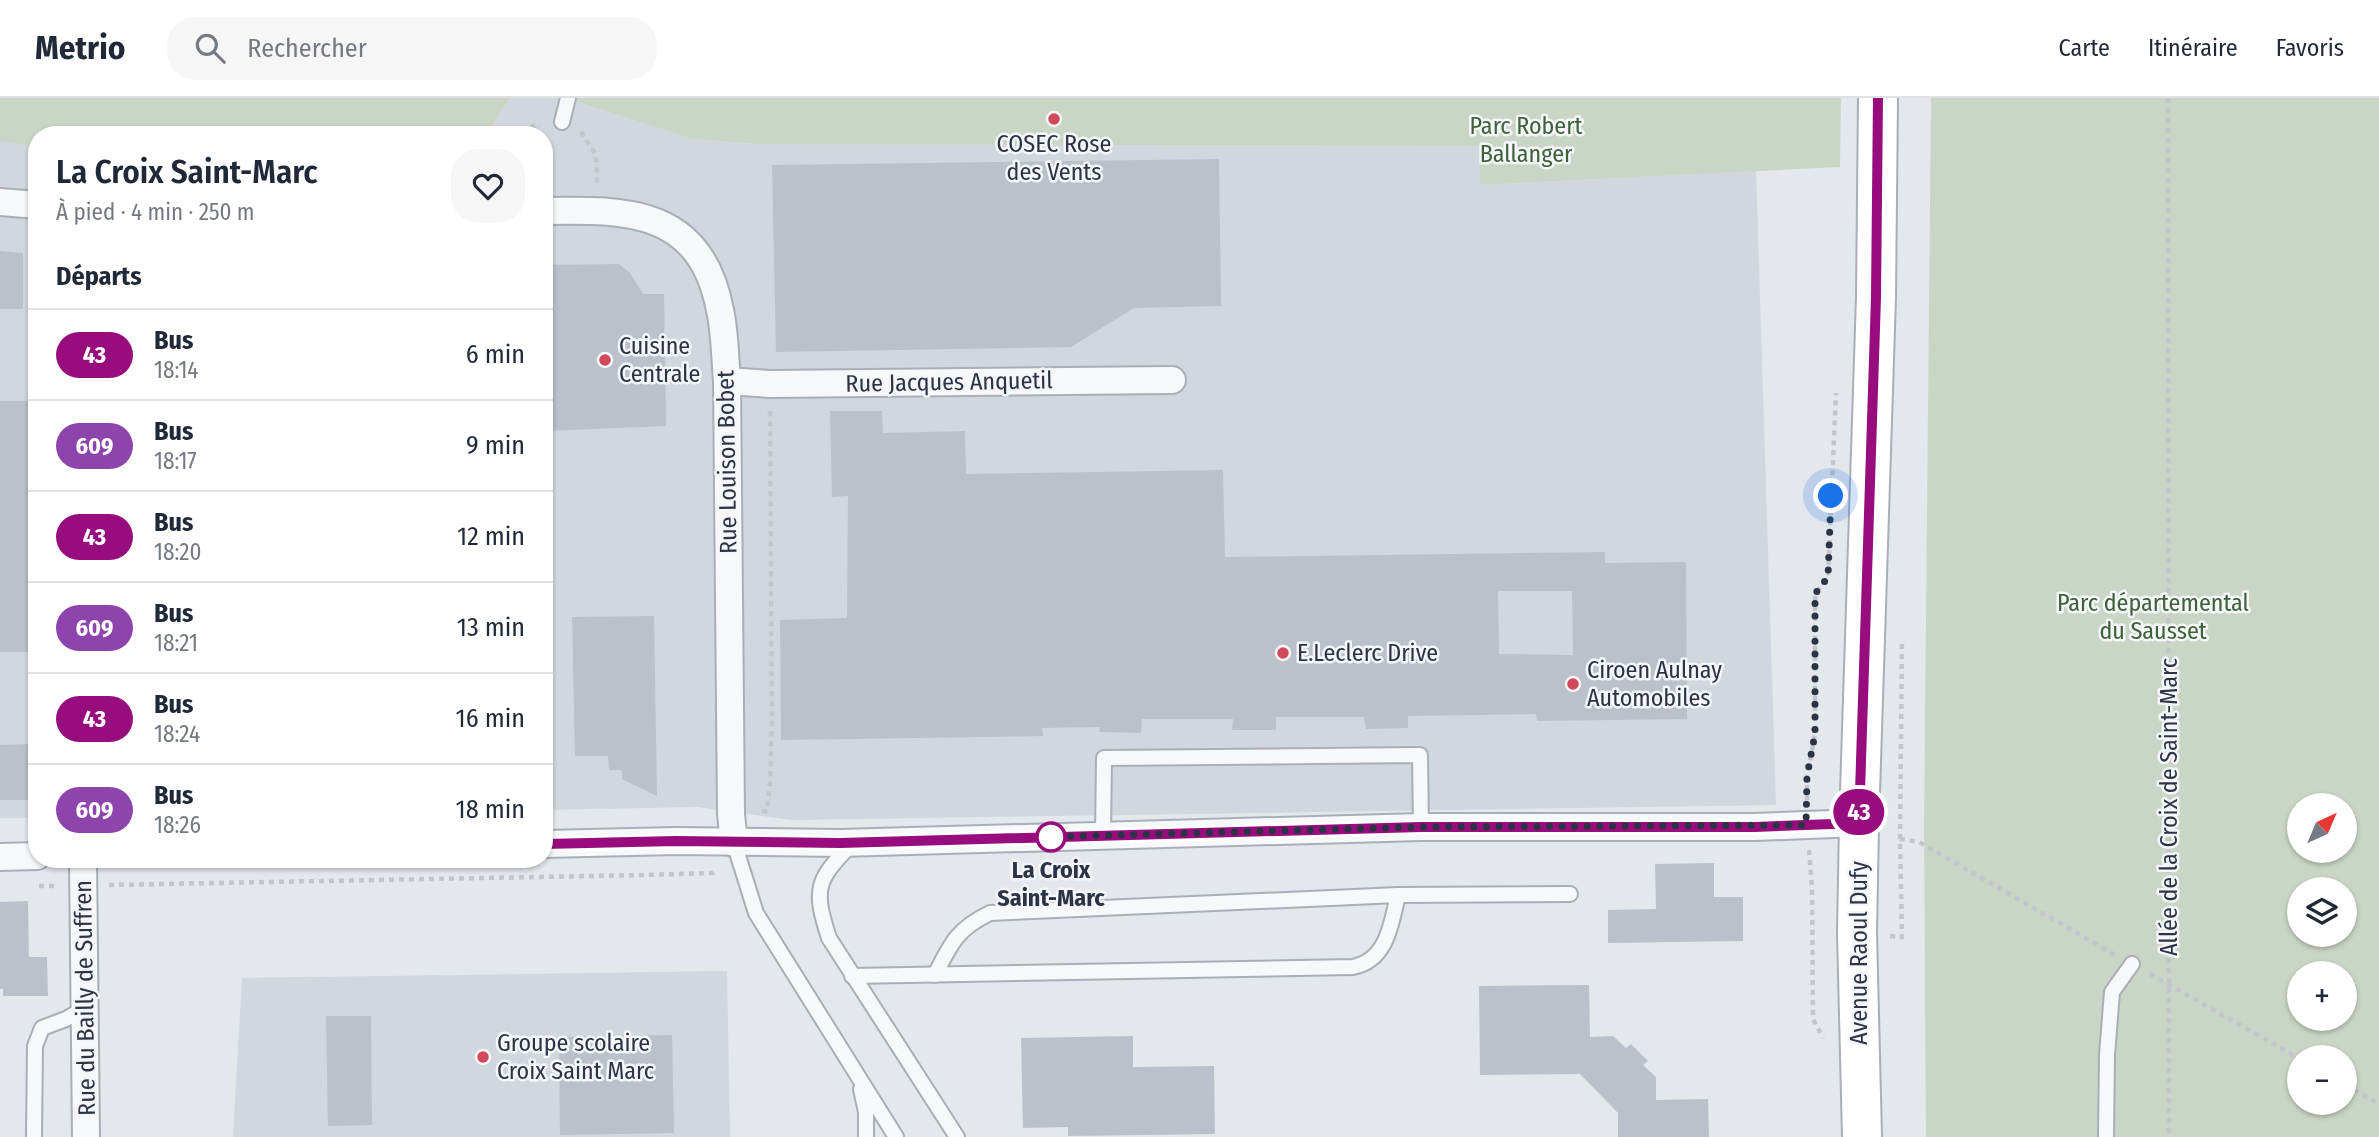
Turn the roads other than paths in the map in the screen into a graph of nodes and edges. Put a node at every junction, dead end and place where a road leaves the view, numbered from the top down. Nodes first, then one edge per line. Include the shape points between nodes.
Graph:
1 (568, 98) edge
2 (1878, 98) edge
3 (562, 122) road end
4 (0, 202) edge
5 (28, 204) edge
6 (553, 211) edge
7 (1172, 380) dead end
8 (727, 381) junction
9 (1859, 823) junction
10 (1421, 827) junction
11 (1103, 836) junction
12 (734, 843) junction
13 (853, 843) junction
14 (553, 844) edge
15 (28, 856) edge
16 (0, 857) edge
17 (84, 868) edge
18 (1570, 894) dead end
19 (1398, 895) junction
20 (2132, 964) road end
21 (935, 975) junction
22 (852, 976) junction
23 (85, 1008) junction
24 (859, 1077) junction
25 (34, 1137) edge
26 (86, 1137) edge
27 (866, 1137) edge
28 (897, 1137) edge
29 (957, 1137) edge
30 (1862, 1137) edge
31 (2106, 1137) edge

1 - 3 lane
2 - 9 main road, Avenue Raoul Dufy via 1876,310
4 - 5 street
6 - 8 street, Rue Louison Bobet via 617,211 640,216 682,236 698,253 712,282 721,313
7 - 8 street, Rue Jacques Anquetil
8 - 12 street, Rue Louison Bobet
9 - 10 street
9 - 30 main road, Avenue Raoul Dufy
10 - 11 street
10 - 11 lane via 1420,755 1104,758
11 - 13 street
12 - 13 street
12 - 14 street
12 - 24 lane via 756,914
13 - 22 lane via 828,867 819,892 829,938
15 - 16 street
17 - 23 street, Rue du Bailly de Suffren
18 - 19 lane
19 - 21 lane via 990,913 967,924
19 - 21 lane via 1381,948 1368,964 1353,967
20 - 31 lane via 2112,992
21 - 22 lane
22 - 29 lane
23 - 25 lane via 42,1028 35,1046
23 - 26 street, Rue du Bailly de Suffren
24 - 27 lane
24 - 28 lane

